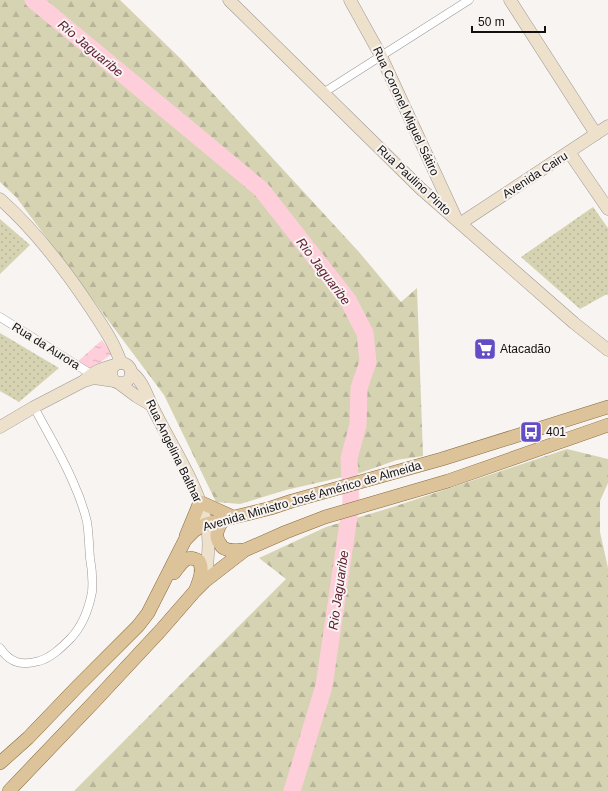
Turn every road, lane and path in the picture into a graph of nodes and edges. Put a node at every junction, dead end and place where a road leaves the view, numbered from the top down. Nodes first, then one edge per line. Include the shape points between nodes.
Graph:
1 (350, 0) edge
2 (469, 0) edge
3 (510, 0) edge
4 (234, 1) edge
5 (381, 56) junction
6 (323, 93) junction
7 (608, 126) edge
8 (596, 134) junction
9 (569, 152) junction
10 (441, 185) junction
11 (421, 189) junction
12 (0, 199) edge
13 (608, 209) edge
14 (461, 223) junction
15 (0, 317) edge
16 (608, 350) edge
17 (118, 364) junction
18 (131, 372) junction
19 (90, 378) junction
20 (117, 383) junction
21 (151, 405) junction
22 (34, 407) junction
23 (608, 407) edge
24 (608, 425) edge
25 (0, 427) edge
26 (200, 502) junction
27 (228, 518) junction
28 (206, 524) junction
29 (185, 540) junction
30 (245, 550) junction
31 (205, 582) junction
32 (195, 591) junction
33 (154, 601) junction
34 (0, 648) edge
35 (0, 763) edge
36 (9, 791) edge

1 - 5 street, Rua Coronel Miguel Sátiro
2 - 5 street
3 - 8 street
4 - 6 street, Rua Paulino Pinto
5 - 6 street
5 - 10 street, Rua Coronel Miguel Sátiro
6 - 11 street, Rua Paulino Pinto
7 - 8 street, Avenida Cairu
8 - 9 street, Avenida Cairu
9 - 13 street
9 - 14 street, Avenida Cairu
10 - 11 street via 428,190
10 - 14 street, Rua Coronel Miguel Sátiro via 455,216
11 - 14 street, Rua Paulino Pinto
12 - 17 street via 17,214 60,264 108,334 117,350
14 - 16 street, Rua Paulino Pinto
15 - 19 street, Rua da Aurora
17 - 18 street via 128,366
17 - 19 street via 102,368
17 - 20 street via 111,371
18 - 20 street via 130,379 124,384
18 - 21 street, Rua Angelina Balthar via 142,384
19 - 20 street
19 - 22 street
20 - 21 street
21 - 26 street, Rua Angelina Balthar
22 - 25 street
22 - 34 street via 81,501 87,522 92,591 86,613 77,630 52,655 40,661 22,664 9,659
23 - 27 main road, Avenida Ministro José Américo de Almeida via 442,459
24 - 30 main road, Avenida Ministro José Américo de Almeida via 448,481 325,517
26 - 27 main road
26 - 28 street, Rua Angelina Balthar
26 - 29 main road
27 - 28 main road, Avenida Ministro José Américo de Almeida
27 - 30 main road via 219,526 216,538 219,544 227,550
28 - 29 main road, Avenida Ministro José Américo de Almeida
28 - 31 street, Rua Angelina Balthar via 209,547
29 - 33 main road, Avenida Ministro José Américo de Almeida
30 - 31 main road, Avenida Ministro José Américo de Almeida
31 - 32 main road, Avenida Ministro José Américo de Almeida
32 - 33 main road via 201,564 196,559 186,559
32 - 36 main road, Avenida Ministro José Américo de Almeida
33 - 35 main road, Avenida Ministro José Américo de Almeida via 138,626

